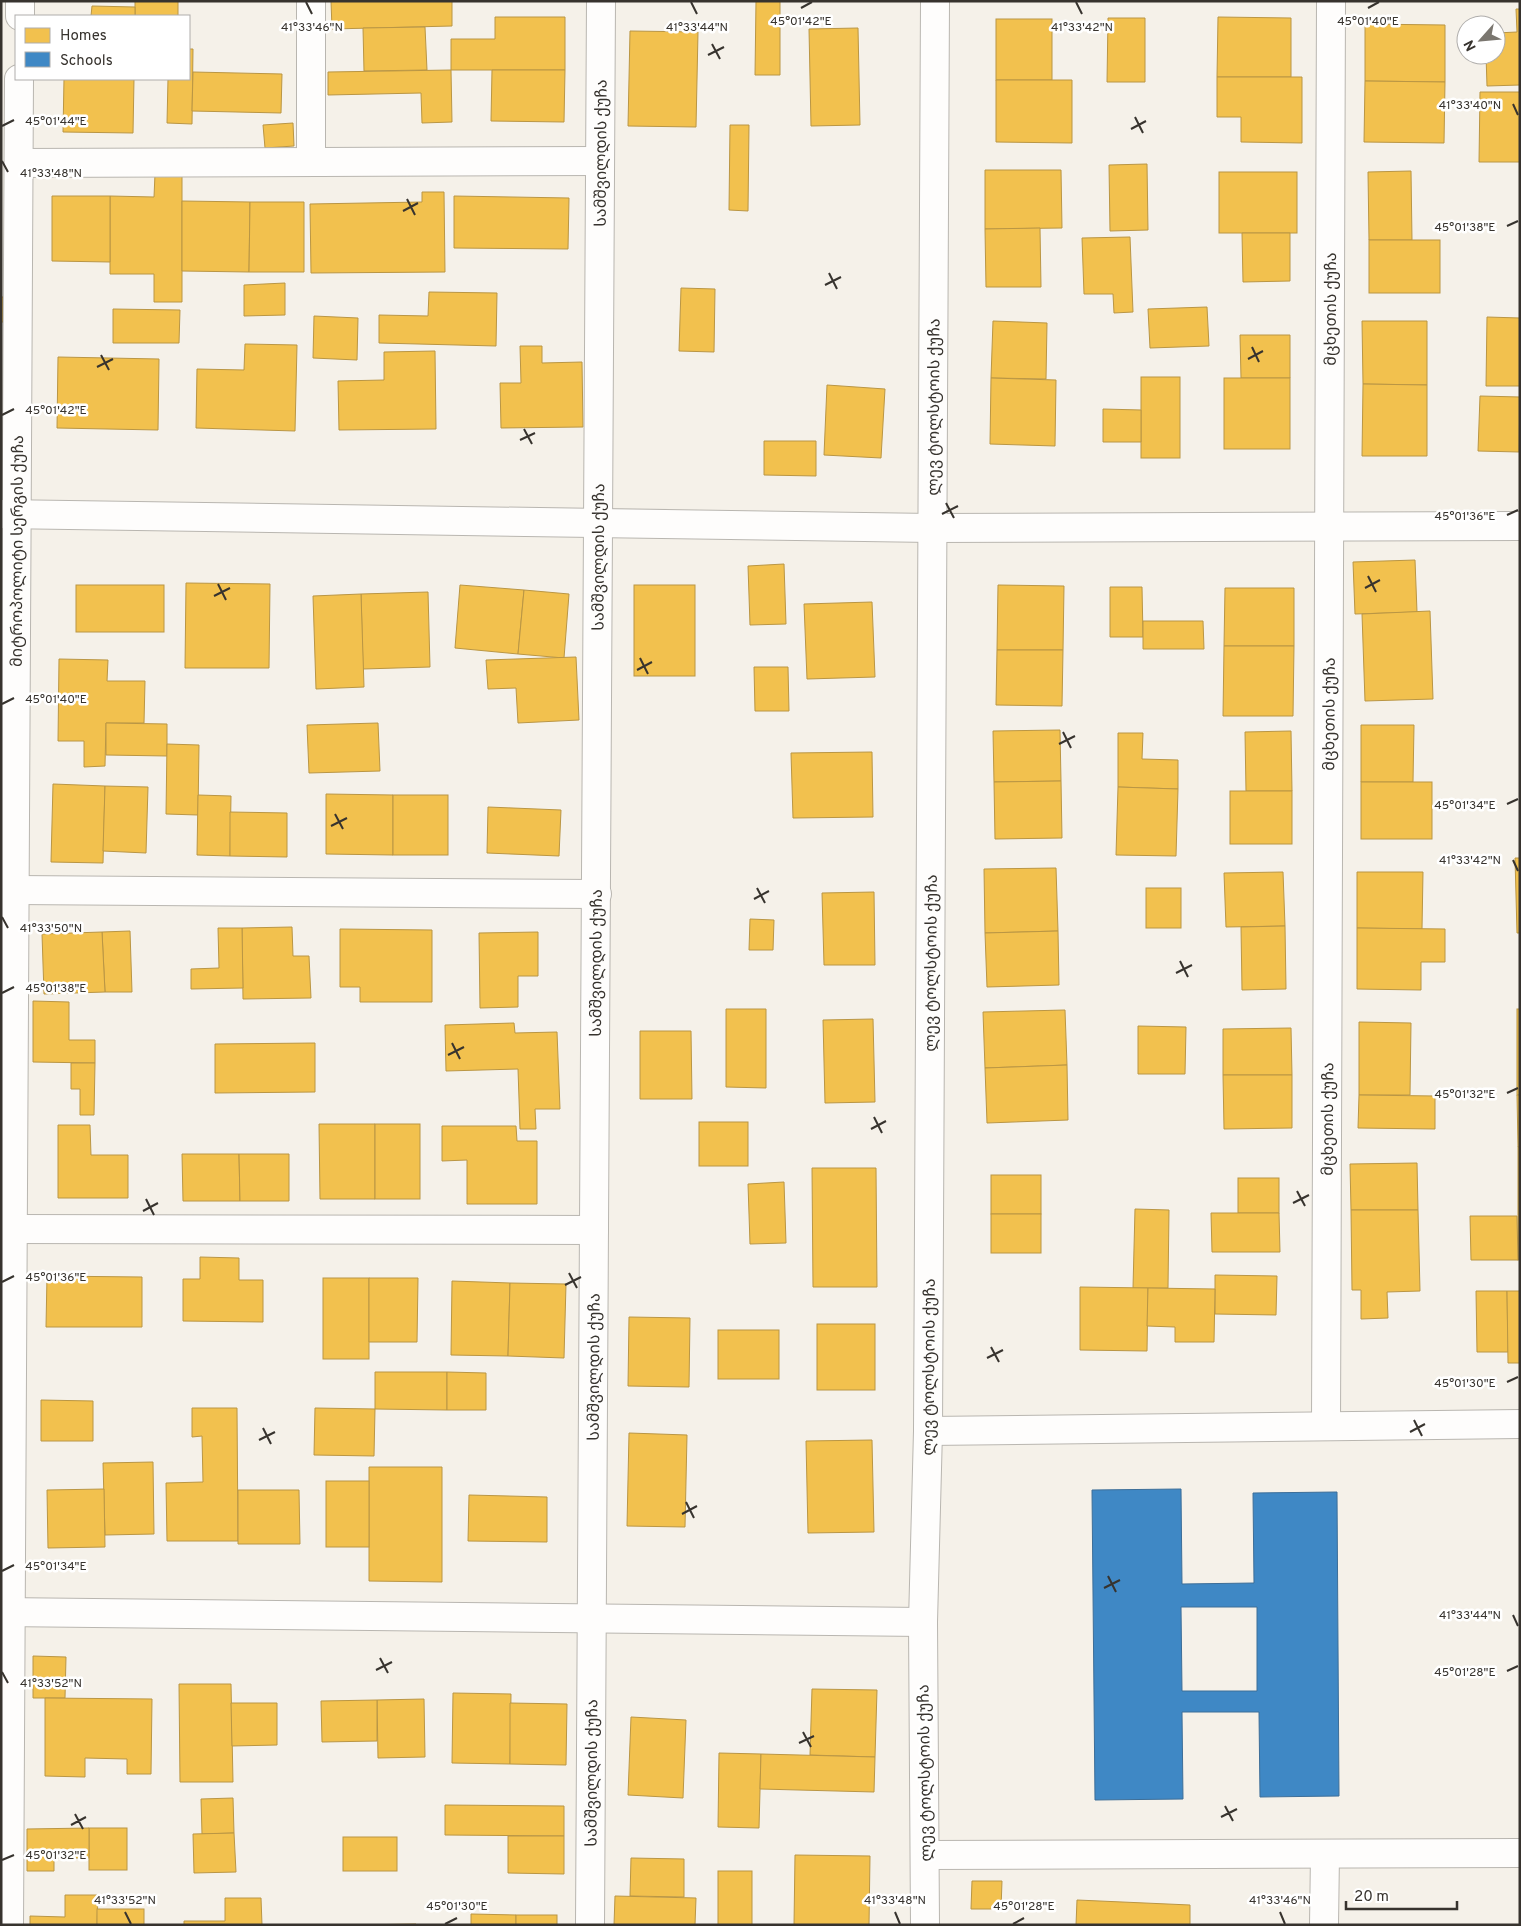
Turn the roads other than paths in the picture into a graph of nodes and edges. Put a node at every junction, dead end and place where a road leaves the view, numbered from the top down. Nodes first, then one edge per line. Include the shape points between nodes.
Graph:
1 (20, 1) edge
2 (310, 1) edge
3 (602, 1) edge
4 (935, 1) edge
5 (1331, 1) edge
6 (20, 15) edge
7 (19, 80) edge
8 (600, 161) junction
9 (311, 162) junction
10 (19, 163) junction
11 (9, 514) edge
12 (599, 522) junction
13 (1520, 526) edge
14 (1329, 527) junction
15 (932, 528) junction
16 (15, 890) junction
17 (596, 894) junction
18 (13, 1229) junction
19 (594, 1230) junction
20 (1520, 1424) edge
21 (1326, 1425) junction
22 (928, 1431) junction
23 (6, 1612) edge
24 (592, 1618) junction
25 (923, 1622) junction
26 (1520, 1853) edge
27 (925, 1854) junction
28 (1325, 1854) junction
29 (9, 1925) edge
30 (590, 1925) edge
31 (925, 1925) edge
32 (1324, 1925) edge

1 - 6 street
2 - 9 street
3 - 8 street, სამშვილდის ქუჩა
4 - 15 street, ლევ ტოლსტოის ქუჩა
5 - 14 street, მცხეთის ქუჩა
7 - 10 street, მიტროპოლიტი სერგის ქუჩა
8 - 9 street
8 - 12 street, სამშვილდის ქუჩა
9 - 10 street
10 - 11 street, მიტროპოლიტი სერგის ქუჩა
11 - 12 street
11 - 16 street, მიტროპოლიტი სერგის ქუჩა
12 - 15 street
12 - 17 street, სამშვილდის ქუჩა
13 - 14 street
14 - 15 street
14 - 21 street, მცხეთის ქუჩა
15 - 22 street, ლევ ტოლსტოის ქუჩა
16 - 17 street
16 - 18 street, მიტროპოლიტი სერგის ქუჩა
17 - 19 street, სამშვილდის ქუჩა
18 - 19 street
18 - 23 street, მიტროპოლიტი სერგის ქუჩა
19 - 24 street, სამშვილდის ქუჩა
20 - 21 street
21 - 22 street
22 - 25 street, ლევ ტოლსტოის ქუჩა
23 - 24 street
23 - 29 street, მიტროპოლიტი სერგის ქუჩა
24 - 25 street
24 - 30 street, სამშვილდის ქუჩა
25 - 27 street, ლევ ტოლსტოის ქუჩა
26 - 28 street
27 - 28 street
27 - 31 street, ლევ ტოლსტოის ქუჩა
28 - 32 street

